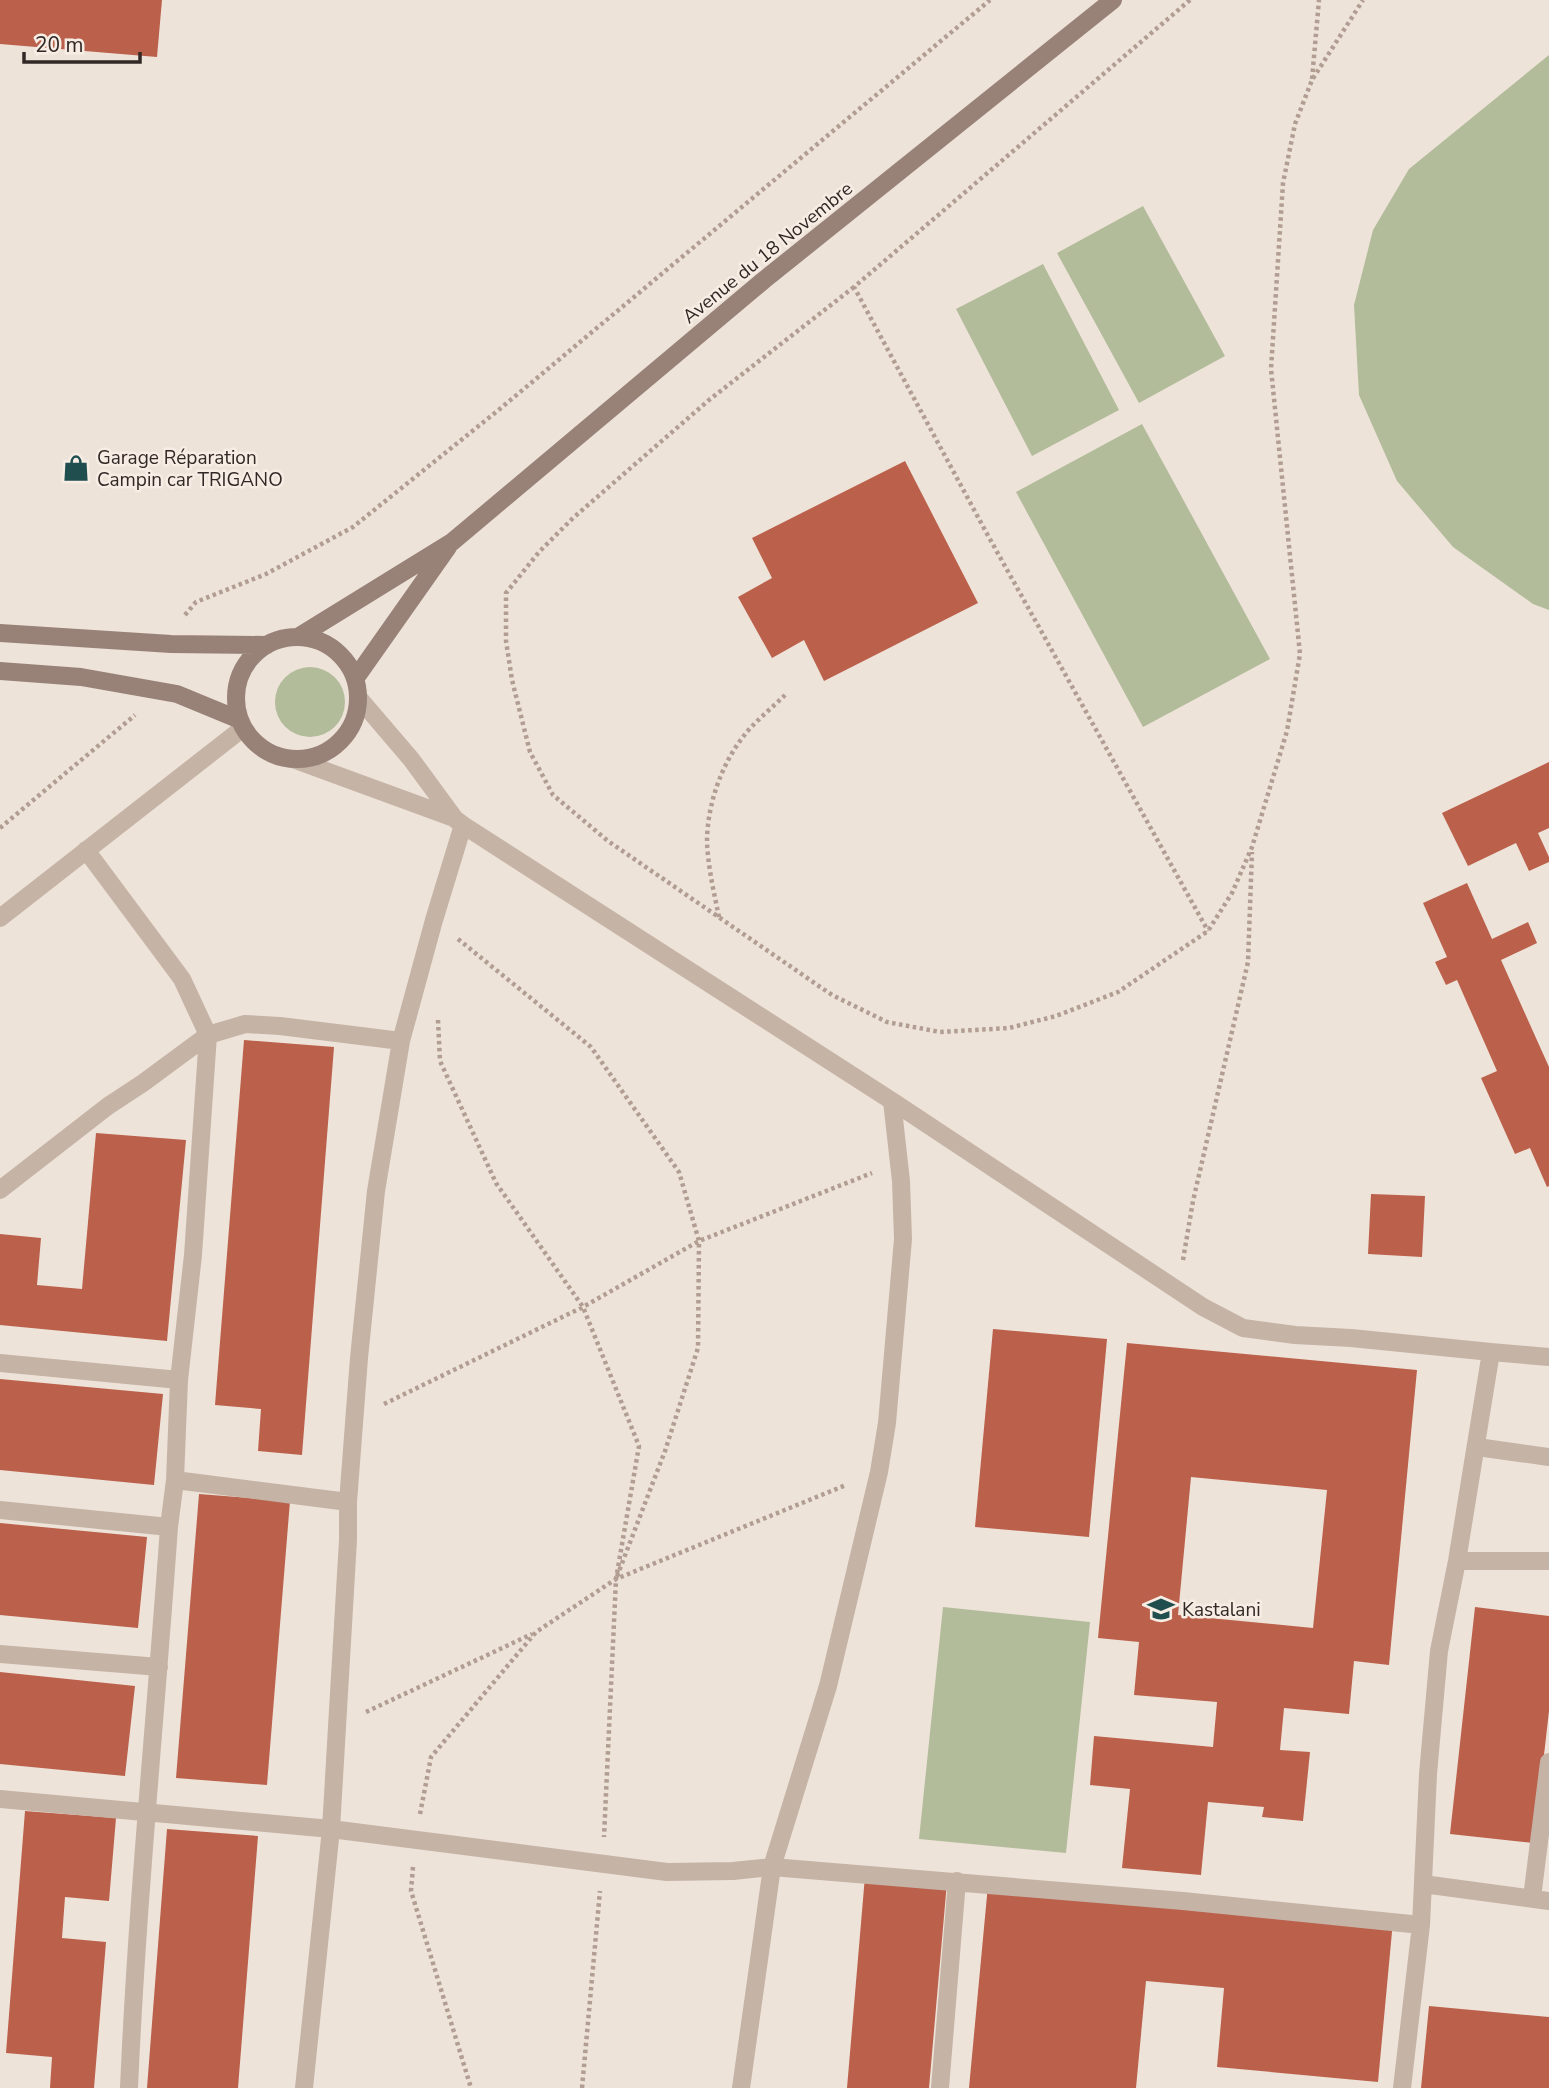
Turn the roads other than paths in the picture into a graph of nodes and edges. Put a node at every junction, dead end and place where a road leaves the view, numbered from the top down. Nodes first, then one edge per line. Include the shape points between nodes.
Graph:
1 (1113, 0) edge
2 (452, 542) junction
3 (0, 633) edge
4 (298, 637) junction
5 (267, 645) junction
6 (0, 671) edge
7 (355, 679) junction
8 (358, 697) junction
9 (242, 724) junction
10 (293, 759) junction
11 (459, 822) junction
12 (86, 850) junction
13 (0, 918) edge
14 (208, 1035) junction
15 (401, 1041) junction
16 (892, 1101) junction
17 (0, 1190) edge
18 (1491, 1352) junction
19 (1549, 1357) edge
20 (0, 1363) edge
21 (179, 1380) junction
22 (1477, 1447) junction
23 (1549, 1457) edge
24 (175, 1480) junction
25 (348, 1502) junction
26 (0, 1510) edge
27 (169, 1527) junction
28 (1457, 1561) junction
29 (1549, 1561) edge
30 (0, 1654) edge
31 (159, 1667) junction
32 (1549, 1762) edge
33 (0, 1799) edge
34 (147, 1814) junction
35 (331, 1829) junction
36 (772, 1867) junction
37 (957, 1881) junction
38 (1423, 1884) junction
39 (1541, 1899) edge
40 (1421, 1925) junction
41 (129, 2088) edge
42 (304, 2088) edge
43 (741, 2088) edge
44 (940, 2088) edge
45 (1402, 2088) edge

1 - 2 street, Avenue du 18 Novembre via 764,280
2 - 4 street, Avenue du 18 Novembre
2 - 7 street, Avenue du 18 Novembre
3 - 5 street
4 - 5 street
4 - 7 street via 333,648
5 - 9 street via 245,664 239,677 236,692
6 - 9 street via 82,677 177,694
7 - 8 street
8 - 10 street via 346,734 313,757
8 - 11 street
9 - 10 street via 270,753
9 - 12 street
10 - 11 street
11 - 15 street
11 - 16 street
12 - 13 street
12 - 14 street via 182,979
14 - 15 street via 245,1024
14 - 17 street via 108,1105
14 - 21 street
15 - 25 street via 376,1191
16 - 18 street via 1177,1292 1243,1328
16 - 36 street via 903,1239 887,1423 828,1686
18 - 19 street
18 - 22 street
20 - 21 street
21 - 24 street
22 - 23 street
22 - 28 street
24 - 25 street
24 - 27 street
25 - 35 street
26 - 27 street
27 - 31 street
28 - 29 street
28 - 38 street via 1439,1651
30 - 31 street
31 - 34 street
32 - 39 street
33 - 34 street
34 - 35 street
34 - 41 street
35 - 36 street via 630,1868 699,1873
35 - 42 street
36 - 37 street
36 - 43 street
37 - 40 street
37 - 44 street
38 - 39 street
38 - 40 street
40 - 45 street

